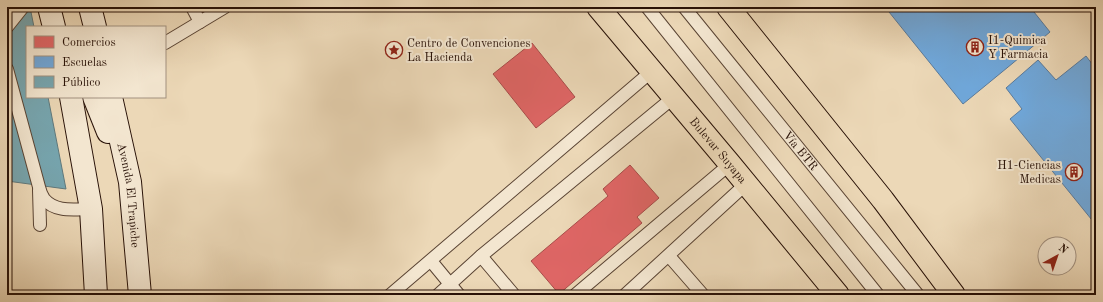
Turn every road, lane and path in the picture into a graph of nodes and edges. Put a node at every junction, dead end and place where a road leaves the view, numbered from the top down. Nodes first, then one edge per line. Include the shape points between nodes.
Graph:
1 (23, 7) edge
2 (49, 7) edge
3 (75, 7) edge
4 (90, 7) edge
5 (192, 7) edge
6 (225, 7) edge
7 (598, 7) edge
8 (647, 7) edge
9 (684, 7) edge
10 (728, 7) edge
11 (200, 22) junction
12 (54, 26) edge
13 (79, 26) edge
14 (95, 26) edge
15 (7, 27) edge
16 (166, 42) edge
17 (7, 68) edge
18 (652, 71) junction
19 (674, 97) junction
20 (71, 98) edge
21 (94, 98) edge
22 (111, 98) edge
23 (730, 164) junction
24 (130, 182) junction
25 (746, 184) junction
26 (39, 187) junction
27 (91, 209) junction
28 (40, 225) dead end
29 (481, 256) junction
30 (669, 256) junction
31 (430, 261) junction
32 (450, 284) junction
33 (96, 295) edge
34 (140, 295) edge
35 (390, 295) edge
36 (438, 295) edge
37 (459, 295) edge
38 (514, 295) edge
39 (575, 295) edge
40 (625, 295) edge
41 (703, 295) edge
42 (838, 295) edge
43 (878, 295) edge
44 (918, 295) edge
45 (954, 295) edge

1 - 15 lane
2 - 12 main road
3 - 13 main road
4 - 14 main road
5 - 11 lane
6 - 11 lane
7 - 18 main road, Bulevar Suyapa
8 - 43 lane
9 - 44 lane, Vía BTR
10 - 45 main road via 883,200
11 - 16 lane
17 - 26 lane
18 - 19 main road, Bulevar Suyapa
18 - 31 lane
19 - 23 main road, Bulevar Suyapa
19 - 29 lane
20 - 27 main road
21 - 24 main road
22 - 24 main road, Avenida El Trapiche
23 - 25 main road, Bulevar Suyapa
23 - 39 lane
24 - 34 main road, Avenida El Trapiche
25 - 30 lane
25 - 42 main road, Bulevar Suyapa
26 - 27 lane via 51,205 61,209
26 - 28 lane
27 - 33 main road
29 - 32 lane
29 - 38 lane
30 - 40 lane
30 - 41 lane
31 - 32 lane
31 - 35 lane
32 - 36 lane
32 - 37 lane

